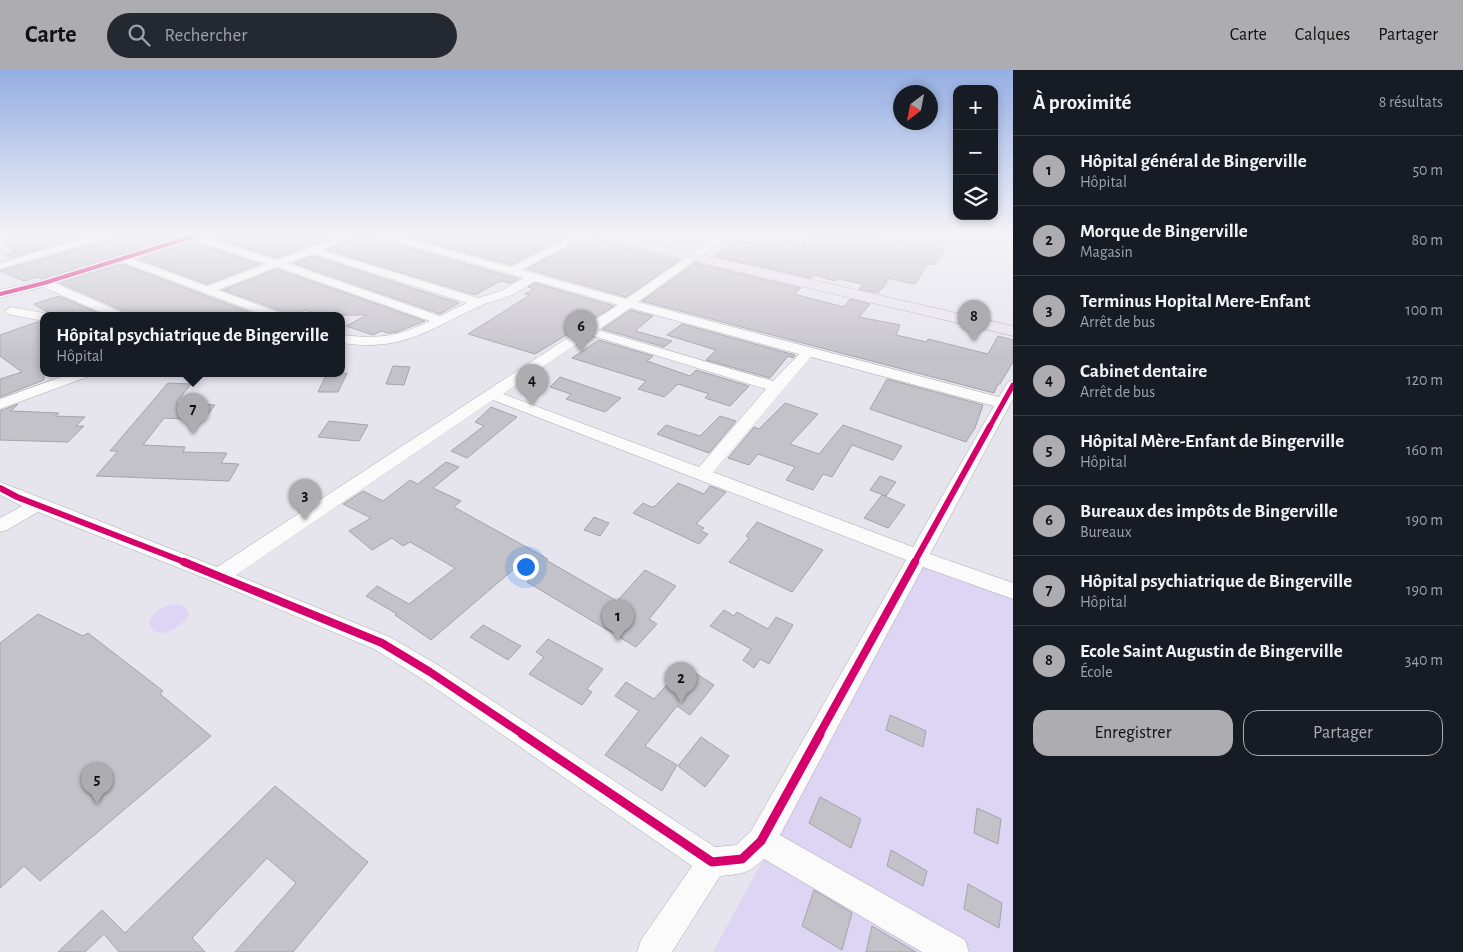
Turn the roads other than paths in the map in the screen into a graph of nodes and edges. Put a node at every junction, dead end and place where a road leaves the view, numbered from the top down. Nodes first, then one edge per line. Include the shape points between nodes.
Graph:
1 (67, 276) edge
2 (169, 276) edge
3 (245, 276) edge
4 (313, 276) edge
5 (395, 276) edge
6 (531, 276) edge
7 (669, 276) edge
8 (774, 276) edge
9 (534, 277) junction
10 (44, 283) junction
11 (207, 290) junction
12 (0, 294) edge
13 (0, 300) edge
14 (477, 302) junction
15 (630, 304) junction
16 (107, 312) edge
17 (266, 312) edge
18 (6, 313) edge
19 (40, 317) edge
20 (440, 321) junction
21 (588, 331) junction
22 (1013, 331) edge
23 (345, 338) edge
24 (808, 352) junction
25 (74, 377) edge
26 (776, 386) junction
27 (1008, 394) edge
28 (493, 395) junction
29 (0, 404) edge
30 (702, 474) junction
31 (0, 488) edge
32 (36, 505) junction
33 (0, 526) edge
34 (918, 557) junction
35 (220, 576) junction
36 (1013, 591) edge
37 (761, 841) junction
38 (712, 862) junction
39 (653, 952) edge
40 (953, 952) edge

1 - 10 street
2 - 11 street
3 - 11 street
4 - 20 street
5 - 14 street
6 - 9 street
7 - 15 street
8 - 22 main road
9 - 14 street via 501,295
9 - 15 street
10 - 12 street
10 - 16 street
11 - 17 street
13 - 18 street via 13,310
14 - 20 street
15 - 21 street
15 - 24 street
18 - 19 street
20 - 23 street via 398,339 370,342
21 - 26 street
21 - 28 street
24 - 26 street
24 - 27 street
25 - 29 street
26 - 30 street
27 - 34 street
28 - 30 street
28 - 35 street via 302,518
30 - 34 street
31 - 32 street
32 - 33 street
32 - 35 street
34 - 36 street
34 - 37 street
35 - 38 street via 382,643
37 - 38 street via 742,859
37 - 40 street
38 - 39 street

